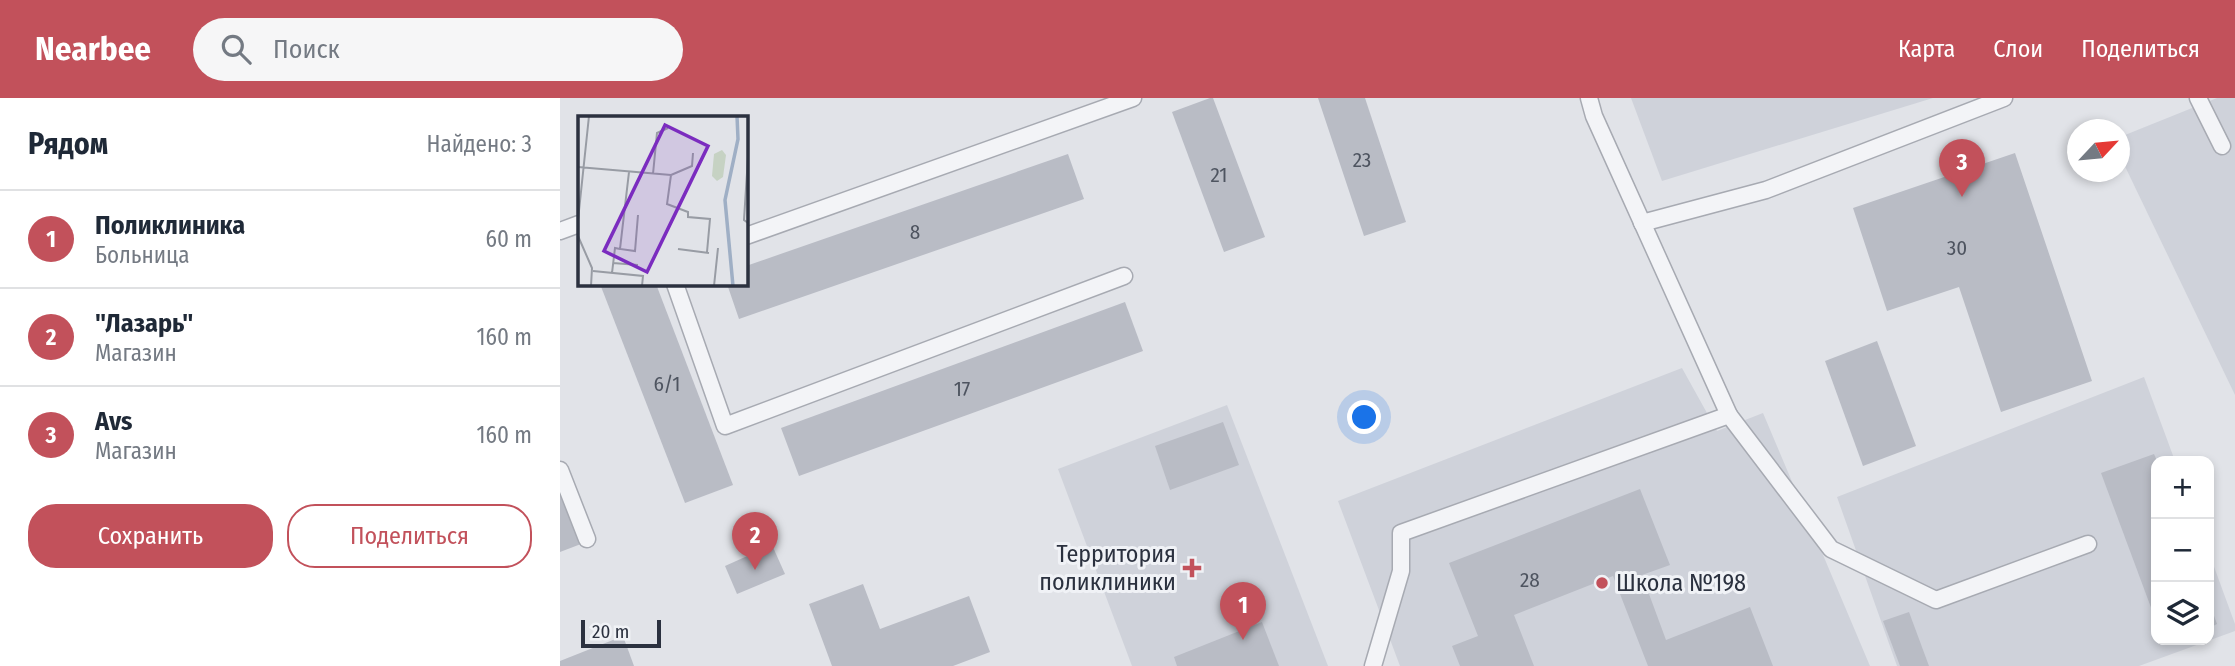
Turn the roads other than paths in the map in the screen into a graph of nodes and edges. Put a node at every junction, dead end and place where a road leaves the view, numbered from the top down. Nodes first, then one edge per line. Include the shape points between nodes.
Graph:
1 (1133, 98) edge
2 (1589, 98) edge
3 (2004, 98) edge
4 (2198, 98) edge
5 (2222, 146) dead end
6 (1642, 223) junction
7 (578, 224) edge
8 (560, 231) edge
9 (747, 236) edge
10 (1124, 276) dead end
11 (675, 285) edge
12 (1729, 415) junction
13 (560, 470) edge
14 (587, 540) dead end
15 (2088, 544) dead end
16 (1373, 666) edge

1 - 9 lane
2 - 6 lane
3 - 6 lane via 1766,190
4 - 5 lane
6 - 12 lane
7 - 8 lane
10 - 11 lane via 725,426
12 - 15 lane via 1831,550 1937,600
12 - 16 lane via 1401,533 1401,571
13 - 14 lane

